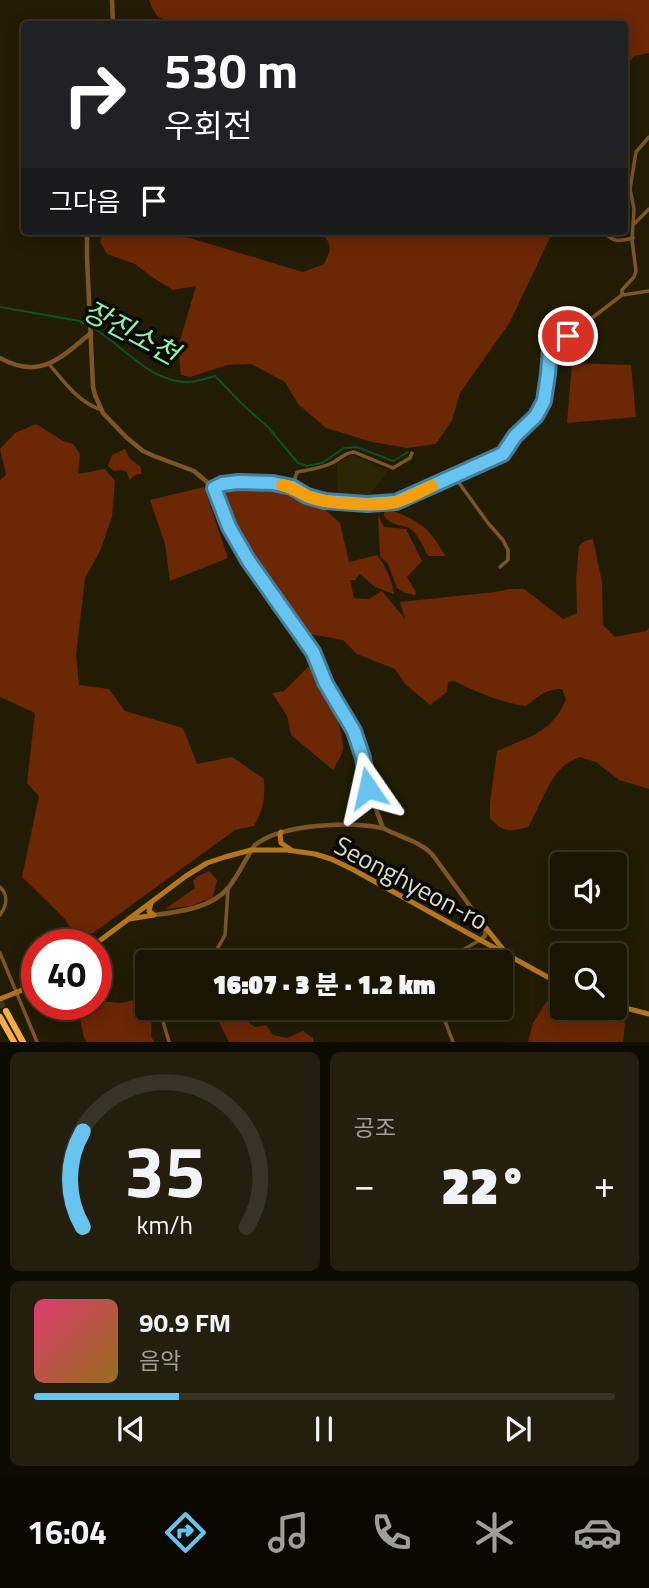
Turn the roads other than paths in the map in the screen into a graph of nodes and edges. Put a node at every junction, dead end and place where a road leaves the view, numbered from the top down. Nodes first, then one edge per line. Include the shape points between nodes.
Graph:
1 (112, 0) edge
2 (113, 21) edge
3 (649, 136) edge
4 (649, 209) edge
5 (634, 224) junction
6 (87, 235) edge
7 (606, 235) edge
8 (633, 238) junction
9 (649, 291) edge
10 (622, 295) junction
11 (91, 332) junction
12 (0, 358) edge
13 (49, 364) junction
14 (102, 410) junction
15 (412, 453) dead end
16 (454, 476) junction
17 (292, 487) junction
18 (214, 488) junction
19 (500, 567) dead end
20 (383, 828) junction
21 (281, 832) junction
22 (251, 850) junction
23 (292, 850) junction
24 (0, 887) edge
25 (228, 889) junction
26 (153, 900) junction
27 (0, 915) edge
28 (154, 915) junction
29 (126, 920) junction
30 (486, 928) junction
31 (112, 931) edge
32 (480, 940) junction
33 (217, 950) edge
34 (463, 950) edge
35 (498, 950) edge
36 (503, 950) edge
37 (0, 953) edge
38 (513, 959) edge
39 (550, 979) edge
40 (21, 990) edge
41 (16, 993) junction
42 (0, 999) edge
43 (627, 1008) edge
44 (5, 1011) dead end
45 (649, 1014) edge
46 (0, 1017) edge
47 (163, 1020) edge
48 (444, 1020) edge
49 (14, 1042) edge
50 (23, 1042) edge
51 (37, 1042) edge
52 (169, 1042) edge
53 (453, 1042) edge

1 - 2 street
3 - 5 street via 636,152 630,189
4 - 5 street
5 - 8 street
6 - 11 street
7 - 8 street via 618,241
8 - 10 street via 636,271
9 - 10 street
10 - 16 street via 550,350 544,401 503,454
11 - 13 street
11 - 14 street via 93,387
12 - 13 street via 31,367
13 - 14 street via 73,392
14 - 18 street via 144,451 194,471
15 - 17 street via 393,468 348,453 334,463 297,472
16 - 17 street via 396,502 367,504 325,501
16 - 19 street via 503,540 508,559
17 - 18 street via 238,482
18 - 20 street via 248,560 313,652 354,731
20 - 21 street via 350,824
20 - 30 street via 432,854
21 - 22 street
21 - 23 main road via 281,844
22 - 23 main road, Seonghyeon-ro
22 - 25 street
22 - 26 main road, Seonghyeon-ro via 207,863
23 - 32 main road, Seonghyeon-ro via 352,869
24 - 27 street via 7,898
25 - 28 street via 208,903
25 - 33 street via 225,935
26 - 28 main road via 149,911
26 - 29 main road, Seonghyeon-ro
28 - 29 main road
29 - 31 main road, Seonghyeon-ro
30 - 32 street
30 - 36 main road
32 - 34 street
32 - 35 main road, Seonghyeon-ro
37 - 41 street
38 - 39 main road, Seonghyeon-ro
40 - 41 main road
41 - 42 main road
41 - 51 street
43 - 45 main road
44 - 50 highway
46 - 49 highway
47 - 52 street
48 - 53 street

